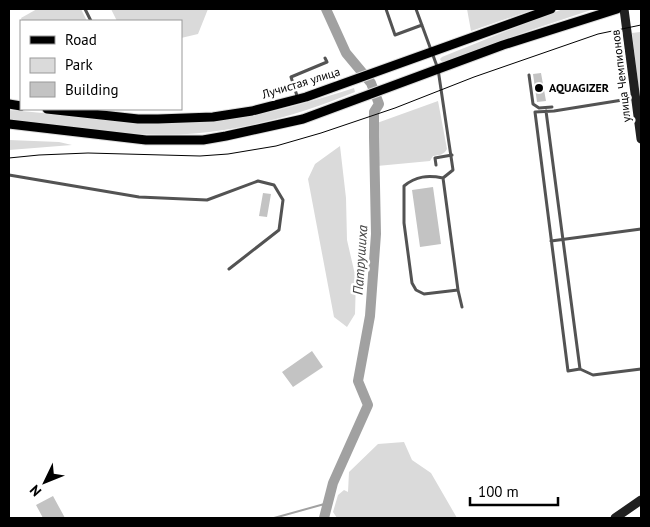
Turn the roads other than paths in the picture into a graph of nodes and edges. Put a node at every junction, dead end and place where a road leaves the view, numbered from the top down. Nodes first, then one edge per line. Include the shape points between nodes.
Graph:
1 (386, 9) edge
2 (416, 9) edge
3 (550, 9) edge
4 (617, 9) edge
5 (624, 9) edge
6 (422, 25) junction
7 (432, 52) junction
8 (325, 58) dead end
9 (438, 70) junction
10 (530, 75) dead end
11 (636, 98) junction
12 (298, 99) junction
13 (552, 107) dead end
14 (56, 110) edge
15 (546, 111) junction
16 (9, 124) edge
17 (641, 140) edge
18 (452, 155) junction
19 (436, 165) dead end
20 (9, 175) edge
21 (443, 178) junction
22 (641, 229) edge
23 (563, 239) junction
24 (551, 241) junction
25 (229, 269) dead end
26 (458, 290) junction
27 (462, 307) dead end
28 (580, 369) junction
29 (641, 369) edge
30 (641, 501) edge
31 (615, 518) edge

1 - 6 lane via 395,35
2 - 6 lane
3 - 7 main road, Лучистая улица
4 - 9 main road via 535,34
5 - 11 street, улица Чемпионов
6 - 7 lane
7 - 9 lane
7 - 12 main road, Лучистая улица
8 - 12 lane via 327,62 291,77
9 - 16 main road via 284,124 203,140 146,140
9 - 18 lane
10 - 13 lane via 534,104 539,108
11 - 15 lane
11 - 17 street, улица Чемпионов
12 - 14 main road, Лучистая улица via 252,111 194,118 138,119
15 - 23 lane
15 - 24 lane via 534,112
18 - 19 lane via 435,158
18 - 21 lane via 453,170
20 - 25 lane via 139,197 207,200 258,181 274,185 283,200 279,230
21 - 26 lane
21 - 26 lane via 412,179 404,186 404,223 412,282 416,290 424,294
22 - 23 lane
23 - 24 lane
23 - 28 lane
24 - 28 lane via 568,371
26 - 27 lane
28 - 29 lane via 593,375
30 - 31 street

